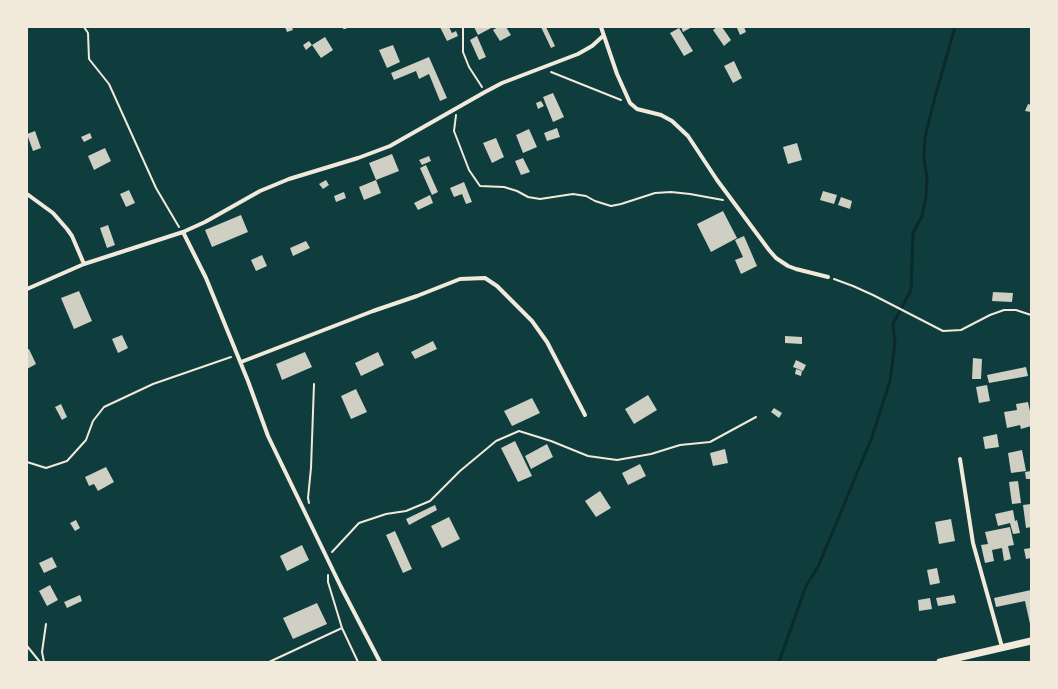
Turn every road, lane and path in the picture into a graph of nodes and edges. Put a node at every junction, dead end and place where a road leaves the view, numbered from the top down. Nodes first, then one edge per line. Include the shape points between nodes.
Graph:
1 (84, 27) edge
2 (464, 27) edge
3 (601, 27) edge
4 (604, 36) junction
5 (543, 68) junction
6 (485, 92) junction
7 (630, 103) junction
8 (456, 109) junction
9 (27, 194) edge
10 (734, 202) junction
11 (182, 232) junction
12 (84, 264) junction
13 (828, 277) joint
14 (27, 289) edge
15 (1031, 315) edge
16 (237, 355) junction
17 (241, 362) junction
18 (314, 384) dead end
19 (585, 415) dead end
20 (756, 417) dead end
21 (960, 459) dead end
22 (27, 462) edge
23 (309, 504) dead end
24 (328, 557) junction
25 (46, 624) dead end
26 (342, 628) junction
27 (1031, 641) edge
28 (27, 646) edge
29 (1002, 647) junction
30 (40, 662) edge
31 (44, 662) edge
32 (269, 662) edge
33 (358, 662) edge
34 (380, 662) edge
35 (940, 662) edge

1 - 11 path via 88,33 89,59 109,84 156,188
2 - 6 path via 463,52 468,67
3 - 4 street
4 - 5 street via 581,52
4 - 7 street
5 - 6 street
5 - 7 path
6 - 8 street
7 - 10 street via 637,109 661,115 680,128
8 - 10 path via 454,131 470,170 480,186 504,187 540,199 573,194 586,196 611,206 654,193 671,192
8 - 11 street via 390,146 289,179 260,191
9 - 12 street via 53,213 67,229
10 - 13 street via 776,258 796,269
11 - 12 street
11 - 16 street via 206,278
12 - 14 street
13 - 15 path via 853,286 943,331 961,330 1004,310 1016,310
16 - 17 street
16 - 22 path via 153,384 104,407 93,421 86,440 67,461 46,468
17 - 19 street via 454,281 485,278 497,286 532,321 547,342
17 - 24 street via 268,436
18 - 23 path
20 - 24 path via 710,442 680,445 651,454 617,460 588,456 519,431 496,441 430,500 406,511 386,514 359,523
21 - 29 street via 973,543
24 - 26 path via 328,582
24 - 34 street
25 - 31 path via 42,652
26 - 32 path
26 - 33 path
27 - 29 street
28 - 30 path
29 - 35 street

